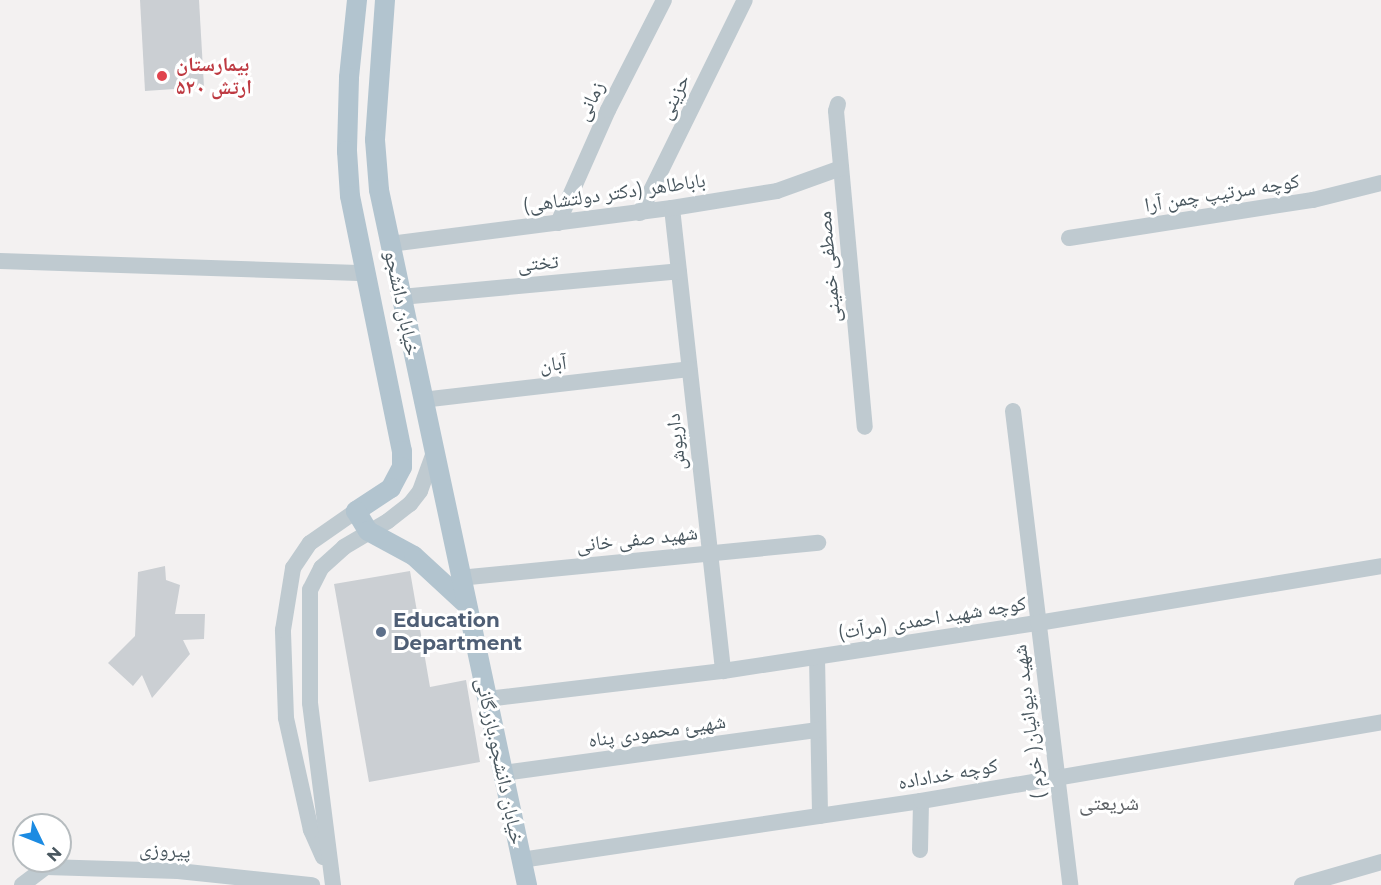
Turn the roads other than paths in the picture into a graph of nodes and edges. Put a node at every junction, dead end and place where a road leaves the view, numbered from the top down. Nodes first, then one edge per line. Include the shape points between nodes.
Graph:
1 (357, 0) edge
2 (386, 0) edge
3 (664, 0) edge
4 (745, 0) edge
5 (838, 104) dead end
6 (841, 168) junction
7 (1381, 183) edge
8 (672, 208) junction
9 (640, 213) junction
10 (558, 223) junction
11 (1069, 238) dead end
12 (390, 244) junction
13 (0, 261) edge
14 (679, 271) junction
15 (366, 273) junction
16 (401, 297) junction
17 (689, 369) junction
18 (422, 400) junction
19 (1013, 411) dead end
20 (865, 427) dead end
21 (434, 455) junction
22 (356, 511) junction
23 (368, 531) junction
24 (818, 543) dead end
25 (710, 553) junction
26 (1381, 566) edge
27 (459, 578) junction
28 (465, 602) junction
29 (1038, 623) junction
30 (817, 657) junction
31 (723, 671) junction
32 (487, 699) junction
33 (1381, 722) edge
34 (818, 730) junction
35 (503, 773) junction
36 (1057, 776) junction
37 (921, 801) junction
38 (820, 816) junction
39 (920, 850) dead end
40 (521, 860) junction
41 (1381, 862) edge
42 (177, 871) junction
43 (332, 878) edge
44 (1307, 884) edge
45 (22, 885) edge
46 (167, 885) edge
47 (309, 885) edge
48 (526, 885) edge
49 (1070, 885) edge

1 - 15 main road, خیابان دانشجو via 346,151 350,196
2 - 12 main road, خیابان دانشجو via 375,140 379,190
3 - 10 street, زمانی via 608,110
4 - 9 street, حزینی
5 - 6 street, مصطفی خمینی
6 - 8 street, باباطاهر (دکتر دولتشاهی) via 777,190
6 - 20 street, مصطفی خمینی
7 - 11 street, کوچه سرتیپ چمن آرا via 1313,201
8 - 9 street, باباطاهر (دکتر دولتشاهی)
8 - 14 street, داریوش
9 - 10 street, باباطاهر (دکتر دولتشاهی)
10 - 12 street, باباطاهر (دکتر دولتشاهی)
12 - 16 main road, خیابان دانشجو
13 - 15 street
14 - 16 street, تختی
14 - 17 street, داریوش
15 - 22 main road, خیابان دانشجو via 402,467 391,488
16 - 18 main road, خیابان دانشجو
17 - 18 street, آبان
17 - 25 street, داریوش
18 - 21 main road, خیابان دانشجو
19 - 29 street, شهید دیوانیان( خرم )
21 - 23 street via 410,504
21 - 27 main road, خیابان دانشجو
22 - 23 main road
22 - 43 street via 310,543 293,568 283,630 286,718 311,830
23 - 28 main road via 414,556
23 - 43 street via 321,568 310,590 310,703
24 - 25 street, شهید صفی خانی
25 - 27 street, شهید صفی خانی
25 - 31 street, داریوش
26 - 29 street, کوچه شهید احمدی (مرآت)
27 - 28 main road, خیابان دانشجو
28 - 32 main road, خیابان دانشجو.بازرگانی
29 - 30 street, کوچه شهید احمدی (مرآت)
29 - 36 street, شهید دیوانیان( خرم )
30 - 31 street, کوچه شهید احمدی (مرآت)
30 - 34 street
31 - 32 street, کوچه شهید احمدی (مرآت)
32 - 35 main road, خیابان دانشجو.بازرگانی
33 - 36 street, کوچه خداداده
34 - 35 street, شهیئ محمودی پناه
34 - 38 street
35 - 40 main road, خیابان دانشجو.بازرگانی
36 - 37 street, کوچه خداداده
36 - 49 street, شهید دیوانیان( خرم )
37 - 38 street, کوچه خداداده
37 - 39 street
38 - 40 street, کوچه خداداده
40 - 48 main road, خیابان دانشجو.بازرگانی
41 - 44 street
42 - 45 street, پیروزی via 46,867
42 - 46 street
42 - 47 street, پیروزی

